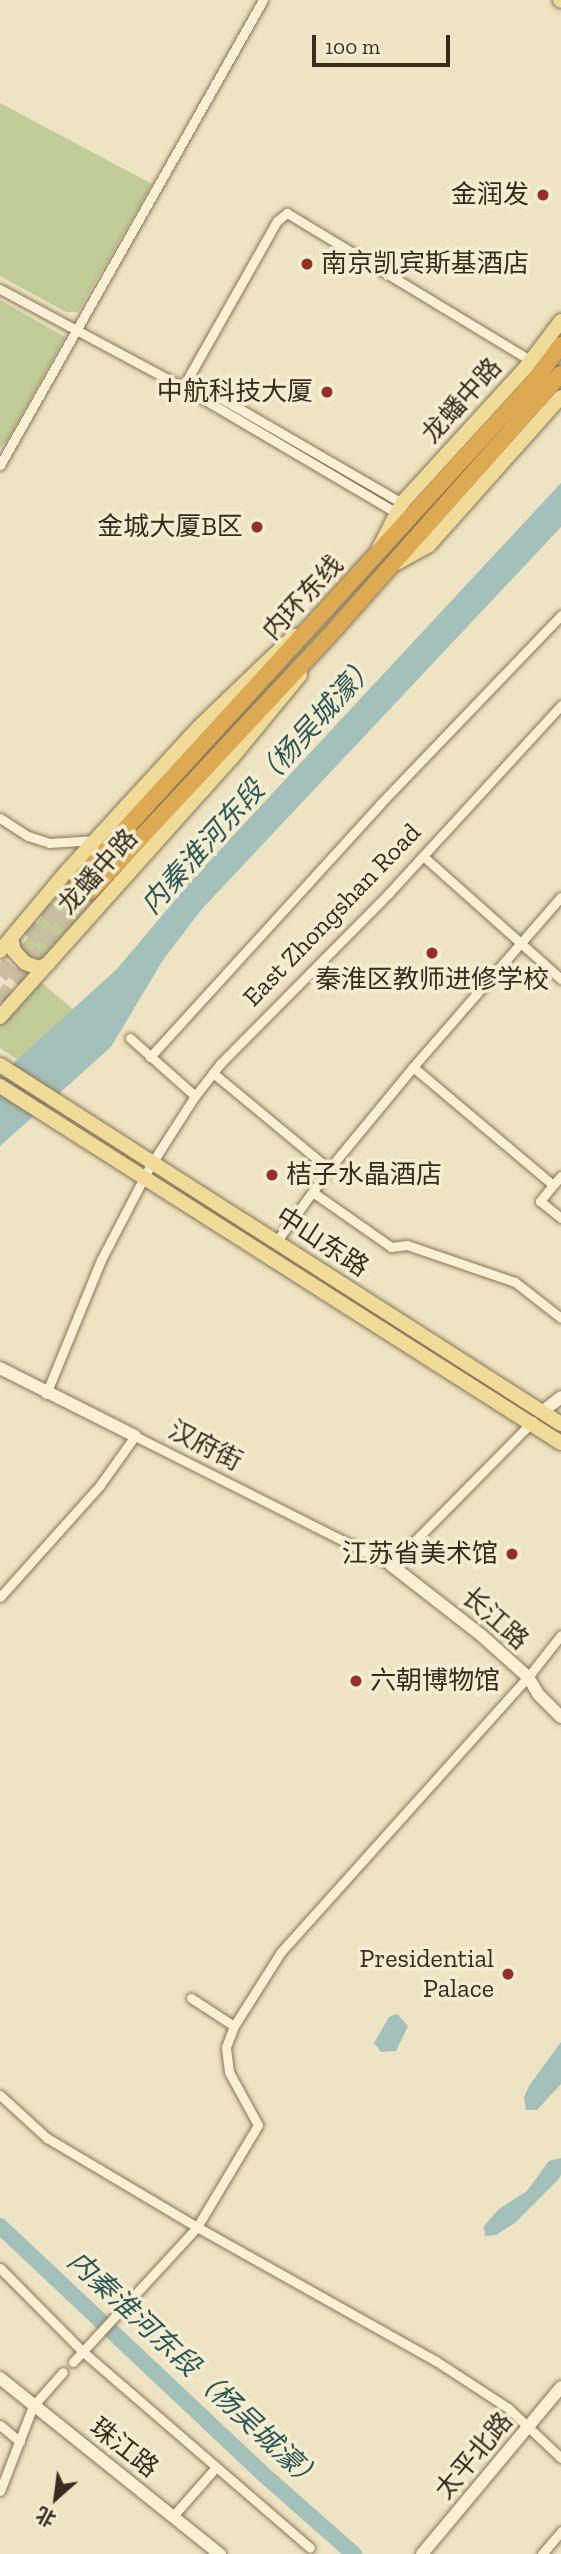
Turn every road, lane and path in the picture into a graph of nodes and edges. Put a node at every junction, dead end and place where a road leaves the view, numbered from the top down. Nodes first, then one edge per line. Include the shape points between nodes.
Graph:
1 (263, 0) edge
2 (0, 289) edge
3 (561, 321) edge
4 (79, 330) junction
5 (561, 345) edge
6 (531, 361) junction
7 (561, 374) edge
8 (186, 383) junction
9 (561, 397) edge
10 (1, 461) edge
11 (399, 508) junction
12 (375, 555) junction
13 (388, 568) junction
14 (325, 610) junction
15 (561, 615) edge
16 (328, 637) junction
17 (561, 705) edge
18 (0, 818) edge
19 (96, 840) junction
20 (423, 856) junction
21 (561, 897) edge
22 (11, 938) junction
23 (521, 945) junction
24 (0, 951) edge
25 (48, 964) junction
26 (561, 979) edge
27 (0, 1017) edge
28 (130, 1038) dead end
29 (150, 1057) junction
30 (0, 1065) edge
31 (414, 1067) junction
32 (213, 1073) junction
33 (0, 1086) edge
34 (195, 1096) junction
35 (149, 1169) junction
36 (329, 1169) junction
37 (561, 1176) edge
38 (553, 1185) junction
39 (314, 1193) junction
40 (561, 1218) edge
41 (276, 1242) junction
42 (561, 1318) edge
43 (0, 1368) edge
44 (46, 1394) junction
45 (561, 1397) edge
46 (542, 1412) junction
47 (530, 1424) junction
48 (561, 1424) edge
49 (135, 1436) junction
50 (561, 1443) edge
51 (391, 1564) junction
52 (0, 1597) edge
53 (561, 1635) edge
54 (528, 1677) junction
55 (561, 1717) edge
56 (191, 1998) dead end
57 (234, 2026) junction
58 (0, 2095) edge
59 (197, 2227) junction
60 (0, 2268) edge
61 (82, 2351) junction
62 (73, 2361) dead end
63 (63, 2372) dead end
64 (0, 2378) edge
65 (561, 2387) edge
66 (33, 2406) junction
67 (0, 2425) edge
68 (530, 2426) junction
69 (20, 2442) junction
70 (561, 2458) edge
71 (216, 2467) junction
72 (0, 2491) edge
73 (173, 2516) junction
74 (561, 2531) edge
75 (310, 2548) dead end
76 (220, 2554) edge
77 (422, 2554) edge
78 (542, 2554) edge

1 - 4 street
2 - 4 street
3 - 6 main road, 龙蟠中路
4 - 8 street
4 - 10 street
5 - 12 highway, 内环东线 via 537,378
6 - 8 street via 287,213 277,220
6 - 11 main road, 龙蟠中路
7 - 13 highway, 内环东线
8 - 11 street
9 - 13 main road via 429,545
11 - 12 main road, 龙蟠中路
12 - 14 highway, 内环东线
13 - 16 highway, 内环东线
14 - 16 highway, 内环东线 via 84,886
14 - 19 main road, 龙蟠中路 via 199,727
15 - 29 street via 380,804
16 - 25 main road, 龙蟠中路 via 231,759
17 - 20 street, East Zhongshan Road
18 - 19 street via 49,843
19 - 22 main road, 龙蟠中路
20 - 23 street
20 - 32 street, East Zhongshan Road
21 - 23 street
22 - 24 main road, 龙蟠中路
22 - 25 main road via 14,951 25,963 39,968
23 - 26 street
23 - 31 street
25 - 27 main road, 龙蟠中路
28 - 29 street
29 - 34 street
30 - 35 main road, 中山东路
31 - 36 street
31 - 38 street
32 - 34 street, East Zhongshan Road
32 - 36 street
33 - 35 main road
34 - 35 street, East Zhongshan Road
35 - 41 main road, 中山东路
35 - 44 street, East Zhongshan Road via 101,1260
35 - 47 main road
36 - 39 street
37 - 38 street
38 - 40 street via 540,1201
39 - 41 street
39 - 42 street via 391,1247 407,1245 515,1282
41 - 46 main road, 中山东路
43 - 44 main road, 汉府街
44 - 49 main road, 汉府街
45 - 46 main road
46 - 47 street
46 - 48 main road, 中山东路
47 - 50 main road
47 - 51 street
49 - 51 street, 汉府街
49 - 52 street via 100,1485
51 - 54 main road, 长江路
53 - 54 street
54 - 55 main road, 长江路
54 - 57 street via 281,1952
56 - 57 street
57 - 59 street via 226,2047 229,2073 258,2125
58 - 59 street via 47,2138
59 - 61 street
59 - 68 street via 436,2361
60 - 61 street
61 - 62 street
61 - 71 street
63 - 66 street
64 - 66 main road, 珠江路
65 - 68 main road, 太平北路
66 - 69 street
66 - 73 main road, 珠江路
67 - 69 street
68 - 70 street
68 - 77 main road, 太平北路
69 - 72 street
71 - 73 street
71 - 75 street
73 - 76 main road, 珠江路
74 - 78 street

